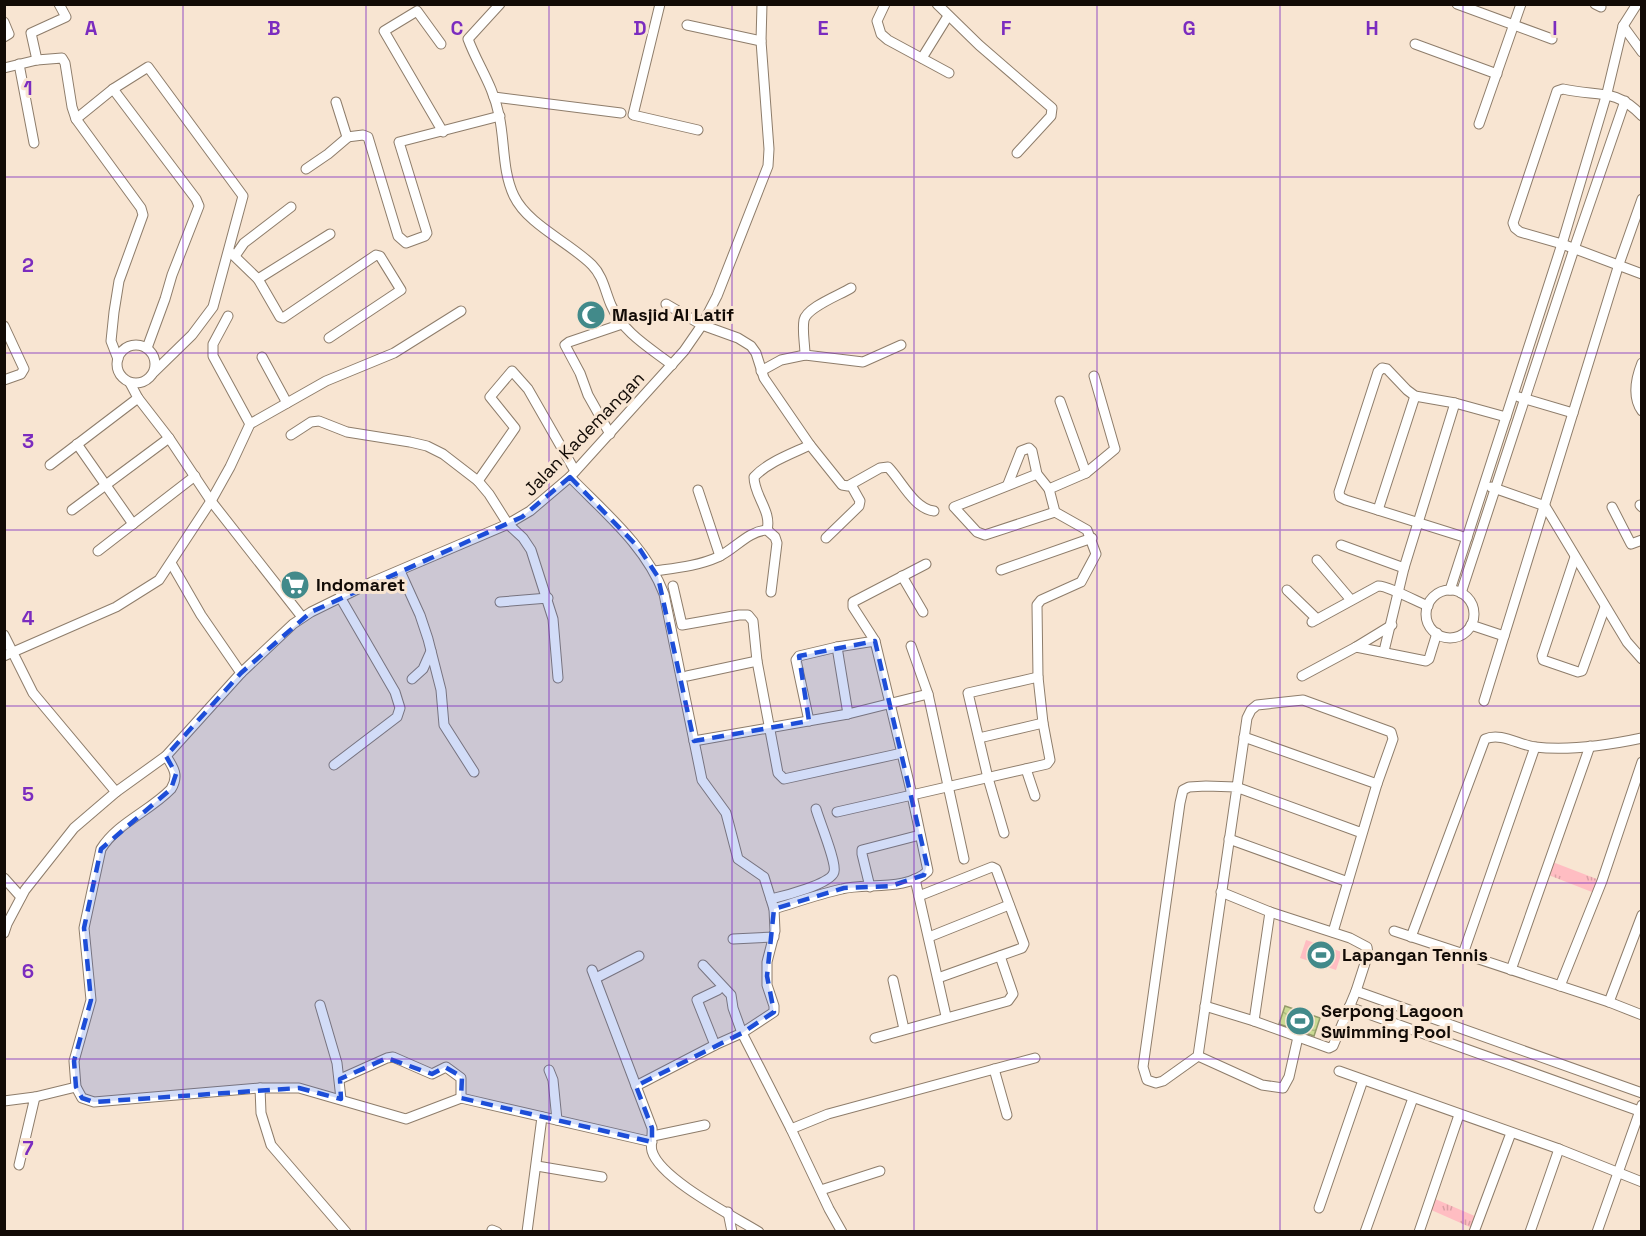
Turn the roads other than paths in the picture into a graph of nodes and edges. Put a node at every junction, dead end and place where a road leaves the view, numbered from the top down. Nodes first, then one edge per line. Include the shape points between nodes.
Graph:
1 (59, 4) edge
2 (500, 4) edge
3 (660, 4) edge
4 (762, 4) edge
5 (885, 4) edge
6 (936, 4) edge
7 (1457, 4) edge
8 (1521, 4) edge
9 (1637, 4) edge
10 (948, 16) junction
11 (4, 22) edge
12 (687, 25) dead end
13 (1514, 25) junction
14 (1623, 27) junction
15 (4, 37) edge
16 (1552, 39) dead end
17 (761, 41) junction
18 (441, 44) dead end
19 (1415, 44) dead end
20 (1641, 52) edge
21 (922, 58) junction
22 (37, 60) junction
23 (19, 64) junction
24 (4, 68) edge
25 (949, 73) dead end
26 (1497, 74) junction
27 (113, 88) junction
28 (1607, 93) junction
29 (494, 97) junction
30 (1625, 101) junction
31 (336, 102) dead end
32 (621, 112) dead end
33 (500, 116) junction
34 (1641, 116) edge
35 (76, 119) junction
36 (1479, 123) dead end
37 (698, 130) dead end
38 (442, 132) junction
39 (348, 137) junction
40 (34, 143) dead end
41 (1017, 153) dead end
42 (306, 169) dead end
43 (1641, 199) edge
44 (291, 207) dead end
45 (330, 234) dead end
46 (1562, 244) junction
47 (1574, 249) junction
48 (232, 254) junction
49 (1619, 264) junction
50 (1641, 274) edge
51 (258, 279) junction
52 (851, 288) dead end
53 (666, 304) dead end
54 (461, 311) dead end
55 (228, 316) dead end
56 (622, 324) junction
57 (702, 325) junction
58 (4, 326) edge
59 (329, 338) dead end
60 (901, 345) dead end
61 (147, 348) junction
62 (805, 355) junction
63 (262, 357) dead end
64 (117, 359) junction
65 (1641, 363) edge
66 (672, 365) junction
67 (760, 371) junction
68 (154, 372) junction
69 (1094, 376) dead end
70 (4, 380) edge
71 (130, 383) junction
72 (1514, 395) junction
73 (1415, 396) junction
74 (138, 398) junction
75 (1524, 398) junction
76 (1060, 401) dead end
77 (287, 403) junction
78 (1455, 404) junction
79 (1641, 411) edge
80 (1573, 413) junction
81 (1506, 417) junction
82 (250, 424) junction
83 (610, 434) junction
84 (291, 435) dead end
85 (169, 438) junction
86 (77, 444) junction
87 (810, 445) junction
88 (50, 465) dead end
89 (1086, 473) junction
90 (572, 474) junction
91 (1037, 474) junction
92 (195, 476) junction
93 (478, 481) junction
94 (1008, 484) junction
95 (105, 485) junction
96 (851, 485) junction
97 (1483, 485) junction
98 (1049, 489) junction
99 (1496, 489) junction
100 (698, 490) dead end
101 (211, 501) junction
102 (1545, 506) junction
103 (1612, 507) dead end
104 (72, 510) dead end
105 (1378, 510) junction
106 (934, 511) dead end
107 (1055, 512) junction
108 (1419, 523) junction
109 (133, 524) junction
110 (508, 524) junction
111 (767, 530) junction
112 (826, 538) dead end
113 (1092, 538) junction
114 (1467, 538) junction
115 (1641, 540) edge
116 (1341, 545) dead end
117 (98, 551) dead end
118 (720, 556) junction
119 (1575, 557) junction
120 (1317, 560) dead end
121 (171, 563) junction
122 (926, 564) dead end
123 (1404, 568) junction
124 (1001, 570) dead end
125 (400, 571) junction
126 (655, 571) junction
127 (902, 576) junction
128 (673, 586) dead end
129 (1287, 590) dead end
130 (1450, 590) junction
131 (771, 592) dead end
132 (1461, 592) junction
133 (1399, 594) junction
134 (340, 597) junction
135 (548, 598) junction
136 (1351, 600) junction
137 (501, 602) dead end
138 (1428, 606) junction
139 (1605, 607) junction
140 (923, 612) dead end
141 (302, 617) junction
142 (1392, 624) junction
143 (1472, 625) junction
144 (1437, 633) junction
145 (4, 635) edge
146 (1504, 636) junction
147 (875, 640) junction
148 (1641, 644) edge
149 (837, 646) junction
150 (911, 646) dead end
151 (1356, 647) junction
152 (431, 651) junction
153 (1384, 651) junction
154 (1633, 651) junction
155 (9, 655) edge
156 (1641, 659) edge
157 (757, 661) junction
158 (241, 673) junction
159 (687, 676) dead end
160 (1302, 676) dead end
161 (1038, 677) junction
162 (558, 678) dead end
163 (412, 679) dead end
164 (928, 694) junction
165 (1484, 701) dead end
166 (891, 703) junction
167 (848, 714) junction
168 (809, 720) junction
169 (1043, 723) junction
170 (771, 728) junction
171 (1244, 737) junction
172 (979, 738) junction
173 (1641, 738) edge
174 (694, 741) junction
175 (1590, 746) junction
176 (1535, 747) junction
177 (902, 753) junction
178 (166, 756) junction
179 (1641, 762) edge
180 (334, 765) dead end
181 (1026, 769) junction
182 (474, 772) dead end
183 (988, 778) junction
184 (1377, 784) junction
185 (948, 787) junction
186 (1236, 787) junction
187 (116, 792) junction
188 (912, 795) junction
189 (1035, 796) dead end
190 (816, 809) dead end
191 (837, 812) dead end
192 (1004, 833) dead end
193 (1362, 833) junction
194 (920, 836) junction
195 (1228, 839) junction
196 (964, 859) dead end
197 (4, 878) edge
198 (915, 879) junction
199 (1348, 882) junction
200 (870, 887) junction
201 (1221, 892) junction
202 (919, 896) junction
203 (21, 897) junction
204 (773, 904) junction
205 (1010, 905) junction
206 (1270, 912) junction
207 (1641, 915) edge
208 (1333, 932) junction
209 (1394, 932) dead end
210 (4, 933) edge
211 (774, 937) junction
212 (929, 937) junction
213 (1411, 937) junction
214 (733, 939) dead end
215 (1463, 954) junction
216 (639, 956) dead end
217 (1000, 956) junction
218 (703, 965) dead end
219 (1511, 970) junction
220 (938, 978) junction
221 (893, 980) dead end
222 (1560, 986) junction
223 (718, 990) dead end
224 (1356, 991) junction
225 (1609, 1002) junction
226 (320, 1005) dead end
227 (1205, 1006) junction
228 (1349, 1007) junction
229 (1641, 1016) edge
230 (946, 1017) junction
231 (1254, 1021) junction
232 (904, 1029) junction
233 (742, 1034) junction
234 (1299, 1037) junction
235 (875, 1038) dead end
236 (715, 1045) junction
237 (1198, 1056) junction
238 (1035, 1058) dead end
239 (549, 1070) dead end
240 (994, 1070) junction
241 (1339, 1071) dead end
242 (340, 1079) junction
243 (1363, 1080) junction
244 (636, 1086) junction
245 (76, 1087) junction
246 (260, 1088) junction
247 (1641, 1093) edge
248 (35, 1097) junction
249 (461, 1098) junction
250 (1413, 1098) junction
251 (341, 1099) junction
252 (4, 1101) edge
253 (1641, 1110) edge
254 (1007, 1115) dead end
255 (1459, 1115) junction
256 (542, 1117) junction
257 (557, 1120) junction
258 (705, 1125) dead end
259 (791, 1129) junction
260 (1511, 1133) junction
261 (653, 1139) junction
262 (1559, 1149) junction
263 (19, 1165) dead end
264 (537, 1166) junction
265 (880, 1171) dead end
266 (1617, 1173) junction
267 (602, 1177) dead end
268 (1641, 1182) edge
269 (821, 1190) junction
270 (1319, 1208) dead end
271 (728, 1212) junction
272 (346, 1232) edge
273 (527, 1232) edge
274 (732, 1232) edge
275 (759, 1232) edge
276 (843, 1232) edge
277 (1365, 1232) edge
278 (1419, 1232) edge
279 (1474, 1232) edge
280 (1530, 1232) edge
281 (1597, 1232) edge

1 - 22 street via 66,17 31,33
2 - 29 street via 468,39
3 - 37 street via 633,115
4 - 17 street, Jalan Kademangan
5 - 21 street via 877,21 881,34
6 - 10 street
7 - 13 street
8 - 13 street
9 - 14 street
10 - 21 street
10 - 41 street via 1052,108 1051,116
11 - 15 street via 9,34
12 - 17 street
13 - 16 street
13 - 26 street
14 - 20 street
14 - 28 street
17 - 57 street, Jalan Kademangan via 768,166
18 - 38 street via 415,11 384,31
19 - 26 street
21 - 25 street
22 - 23 street
22 - 35 street via 63,59
23 - 24 street
23 - 40 street
26 - 36 street
27 - 35 street
27 - 48 street via 149,67 237,185 244,198
27 - 61 street via 199,206
28 - 30 street
28 - 46 street
28 - 46 street via 1563,89 1555,94 1513,223 1520,232
29 - 32 street
29 - 33 street
30 - 34 street
30 - 47 street
31 - 39 street
33 - 38 street
33 - 56 street via 510,185 517,202 597,271
35 - 64 street via 143,215 119,281 111,341
38 - 39 street via 399,143 427,233 406,243 398,236 368,137
39 - 42 street
43 - 49 street
44 - 48 street
45 - 51 street
46 - 47 street
46 - 72 street
47 - 49 street
47 - 75 street
48 - 51 street
48 - 68 street via 209,316
49 - 50 street
49 - 80 street
51 - 59 street via 283,318 380,256 401,290
52 - 62 street via 807,314
53 - 57 street
54 - 77 street via 394,353 334,377
55 - 82 street via 213,344 213,356
56 - 66 street
56 - 83 street via 565,345
57 - 66 street, Jalan Kademangan
57 - 67 street via 744,341 756,353
58 - 70 street via 24,369
60 - 62 street via 863,362
61 - 64 street via 129,346
61 - 68 street via 155,358
62 - 67 street via 781,360
63 - 77 street
64 - 71 street via 119,374
65 - 79 street via 1635,380
66 - 83 street, Jalan Kademangan
67 - 87 street
68 - 71 street via 143,383
69 - 89 street via 1115,449
71 - 74 street
72 - 75 street
72 - 81 street
73 - 78 street
73 - 105 street
73 - 105 street via 1387,369 1380,369 1340,492 1346,500
74 - 85 street
74 - 86 street
75 - 80 street
75 - 99 street
76 - 89 street
77 - 82 street
78 - 81 street
78 - 108 street
80 - 102 street
81 - 97 street
82 - 101 street
83 - 90 street, Jalan Kademangan
84 - 93 street via 319,421 347,432 418,444 443,454
85 - 92 street
85 - 95 street
86 - 88 street
86 - 95 street
87 - 96 street via 837,481
87 - 111 street via 754,477 768,517
89 - 98 street
90 - 93 street via 528,389 512,370 490,397 515,428
90 - 110 street, Jalan Kademangan via 531,511
90 - 126 street
91 - 94 street
91 - 94 street via 1032,451 1026,448 1021,451
91 - 98 street
92 - 101 street
92 - 109 street
93 - 110 street
94 - 107 street via 954,507 977,532 985,535
95 - 104 street
95 - 109 street
96 - 106 street via 888,466 919,504
96 - 112 street via 859,506
97 - 99 street
97 - 114 street
98 - 107 street
99 - 102 street
99 - 132 street
100 - 118 street
101 - 121 street
101 - 141 street
102 - 119 street
102 - 146 street
103 - 115 street via 1631,544
105 - 108 street
107 - 113 street via 1087,530
108 - 114 street
108 - 123 street
109 - 117 street
110 - 125 street, Jalan Kademangan
110 - 135 street via 531,550
111 - 118 street
111 - 131 street via 777,543
113 - 124 street
113 - 161 street via 1096,554 1082,580 1037,605
114 - 130 street
116 - 123 street
118 - 126 street
119 - 139 street
119 - 139 street via 1543,660 1582,671
120 - 136 street
121 - 155 street via 159,580 116,607
121 - 158 street via 204,621
122 - 127 street
123 - 133 street
125 - 134 street, Jalan Kademangan
125 - 152 street
126 - 174 street via 664,594
127 - 140 street
127 - 147 street via 853,602
128 - 157 street via 682,625 739,615 751,618
129 - 136 street via 1314,621
130 - 132 street
130 - 138 street via 1440,592
132 - 143 street via 1474,609
133 - 136 street via 1384,585
133 - 138 street
133 - 142 street
134 - 141 street, Jalan Kademangan
134 - 180 street via 400,708 398,717
135 - 137 street
135 - 162 street
138 - 144 street via 1427,619
139 - 154 street
141 - 158 street, Jalan Kademangan
142 - 151 street
142 - 153 street
143 - 144 street via 1461,636 1450,638
143 - 146 street
144 - 153 street via 1427,661
145 - 155 street
146 - 165 street
147 - 149 street
147 - 166 street
148 - 154 street
149 - 167 street
149 - 168 street via 803,654 796,660
150 - 164 street
151 - 153 street
151 - 160 street
152 - 163 street via 423,669
152 - 182 street via 441,690 444,725
154 - 156 street
155 - 187 street via 33,693
157 - 159 street
157 - 170 street
158 - 178 street, Jalan Kademangan
161 - 169 street
161 - 172 street via 968,693
164 - 166 street
164 - 185 street
166 - 167 street
166 - 177 street
167 - 168 street
168 - 170 street
169 - 172 street
169 - 181 street via 1050,760
170 - 174 street
170 - 177 street via 778,773 784,779
171 - 184 street
171 - 184 street via 1247,718 1257,705 1303,700 1320,705 1391,732 1393,739
171 - 186 street
172 - 183 street
173 - 175 street
174 - 204 street via 702,780 726,813 738,859 764,877
175 - 176 street
175 - 219 street
176 - 213 street via 1502,738 1485,739
176 - 215 street
177 - 188 street
178 - 187 street, Jalan Kademangan
178 - 245 street via 176,774 171,789 101,849 84,928 91,1000 74,1061
179 - 222 street via 1602,881
181 - 183 street
181 - 189 street
183 - 185 street
183 - 192 street
184 - 193 street
185 - 188 street
185 - 196 street
186 - 193 street
186 - 195 street
186 - 237 street via 1183,790 1144,1076 1156,1083 1163,1081
187 - 203 street, Jalan Kademangan via 74,828
188 - 191 street
188 - 194 street
190 - 204 street via 835,870 833,875
193 - 199 street
194 - 198 street via 927,872
194 - 200 street via 862,850
195 - 199 street
195 - 201 street
197 - 203 street
198 - 200 street
198 - 202 street
199 - 208 street
200 - 204 street via 844,888
201 - 206 street
201 - 227 street
202 - 205 street via 992,867 999,872
202 - 212 street
203 - 210 street, Jalan Kademangan
204 - 211 street
205 - 212 street
205 - 217 street via 1024,944
206 - 208 street
206 - 231 street
207 - 225 street
208 - 224 street via 1366,947 1367,958
209 - 213 street
211 - 214 street
211 - 233 street via 766,976 774,1012
212 - 220 street
213 - 215 street
215 - 219 street
216 - 244 street via 594,974
217 - 220 street
217 - 230 street via 1012,998
218 - 233 street via 729,992
219 - 222 street
220 - 230 street
221 - 232 street
222 - 225 street
223 - 236 street via 697,1000
224 - 228 street
224 - 247 street
225 - 229 street
226 - 242 street
227 - 231 street
227 - 237 street
228 - 234 street via 1333,1046
228 - 253 street
230 - 232 street
231 - 234 street
232 - 235 street
233 - 236 street
233 - 259 street
234 - 237 street via 1283,1088 1262,1085
236 - 244 street
238 - 240 street
239 - 257 street
240 - 254 street
240 - 259 street via 828,1113
241 - 243 street
242 - 249 street via 393,1057 431,1073 446,1067 461,1078
242 - 251 street
243 - 250 street
243 - 270 street
244 - 261 street
245 - 246 street via 82,1098 94,1102
245 - 248 street
246 - 251 street via 299,1088
246 - 272 street via 264,1128 271,1145
248 - 252 street
248 - 263 street
249 - 251 street via 406,1119
249 - 256 street
250 - 255 street
250 - 277 street
253 - 266 street
255 - 260 street
255 - 278 street
256 - 257 street
256 - 264 street
257 - 261 street
258 - 261 street
259 - 269 street
260 - 262 street
260 - 279 street
261 - 271 street via 651,1149 674,1179
262 - 266 street
262 - 280 street
264 - 267 street
264 - 273 street
265 - 269 street
266 - 268 street
266 - 281 street
269 - 276 street
271 - 274 street
271 - 275 street

